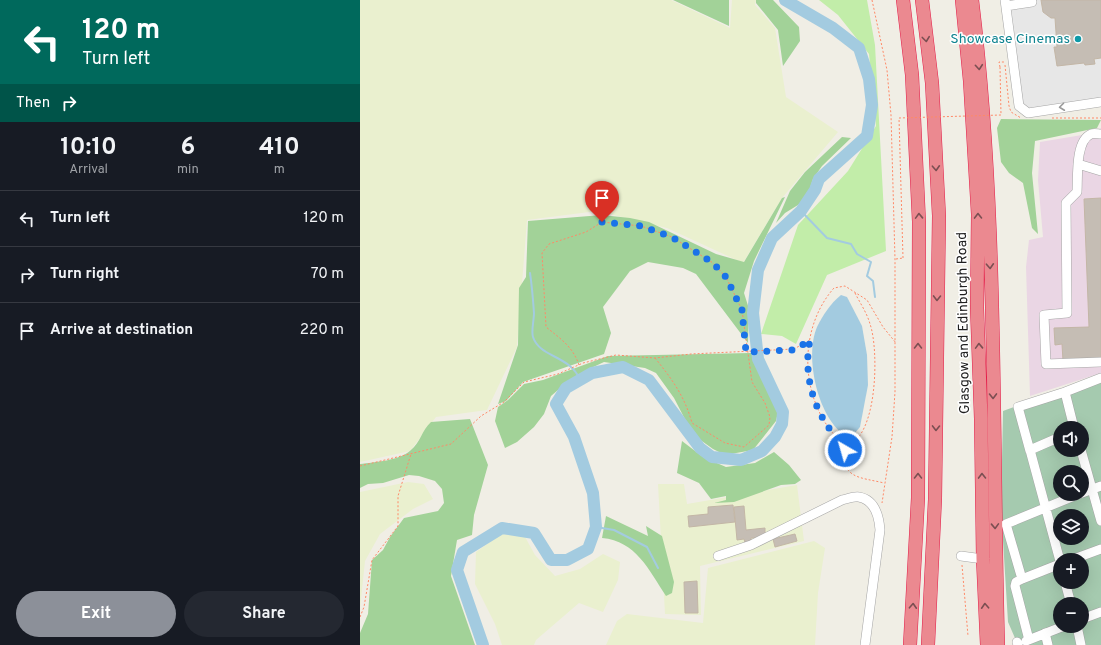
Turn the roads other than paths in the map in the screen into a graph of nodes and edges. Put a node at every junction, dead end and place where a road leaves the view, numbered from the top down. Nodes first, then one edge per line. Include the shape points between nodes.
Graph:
1 (904, 0) edge
2 (922, 0) edge
3 (970, 1) edge
4 (1032, 2) dead end
5 (1006, 3) edge
6 (1101, 102) edge
7 (1101, 134) edge
8 (1078, 164) junction
9 (1101, 171) edge
10 (1101, 362) edge
11 (1101, 378) edge
12 (1065, 392) junction
13 (1072, 421) edge
14 (1053, 440) edge
15 (1030, 450) junction
16 (1083, 457) edge
17 (1101, 486) edge
18 (1092, 489) junction
19 (1089, 490) edge
20 (1060, 501) edge
21 (1045, 507) junction
22 (1101, 521) edge
23 (1101, 549) edge
24 (1058, 553) edge
25 (1089, 553) edge
26 (718, 556) dead end
27 (961, 556) road end
28 (983, 559) junction
29 (1053, 567) edge
30 (1022, 578) junction
31 (1101, 612) edge
32 (1089, 616) edge
33 (1053, 630) edge
34 (1045, 633) junction
35 (1078, 633) edge
36 (1022, 642) edge
37 (865, 645) edge
38 (910, 645) edge
39 (928, 645) edge
40 (987, 645) edge
41 (998, 645) edge
42 (1048, 645) edge
43 (1081, 645) edge

38 -> 1 highway via 918,498 919,222 912,75
2 -> 39 highway via 932,83 939,216 935,491
28 -> 3 highway, Glasgow and Edinburgh Road via 977,308 978,214 970,82
3 -> 41 highway, Glasgow and Edinburgh Road via 982,105 992,304
4 - 5 street
6 -> 5 street via 1028,113 1019,106
7 - 8 street via 1092,134 1085,139 1080,147
8 - 9 street
8 - 10 street via 1077,192 1066,203 1067,313 1044,316 1046,364
11 - 12 street
12 - 13 street
12 - 15 street via 1018,407
14 - 15 street
15 - 21 street
16 - 18 street
17 - 18 street
18 - 19 street
18 - 22 street
20 - 21 street
21 - 24 street
21 - 30 street via 1006,524
23 - 25 street
26 - 37 street via 751,545 842,500 858,497 875,507 880,518 880,530
27 - 28 street
40 -> 28 highway, Glasgow and Edinburgh Road
29 - 30 street
30 - 36 street via 1015,586
31 - 32 street
33 - 34 street
34 - 36 street
34 - 42 street
35 - 43 street

